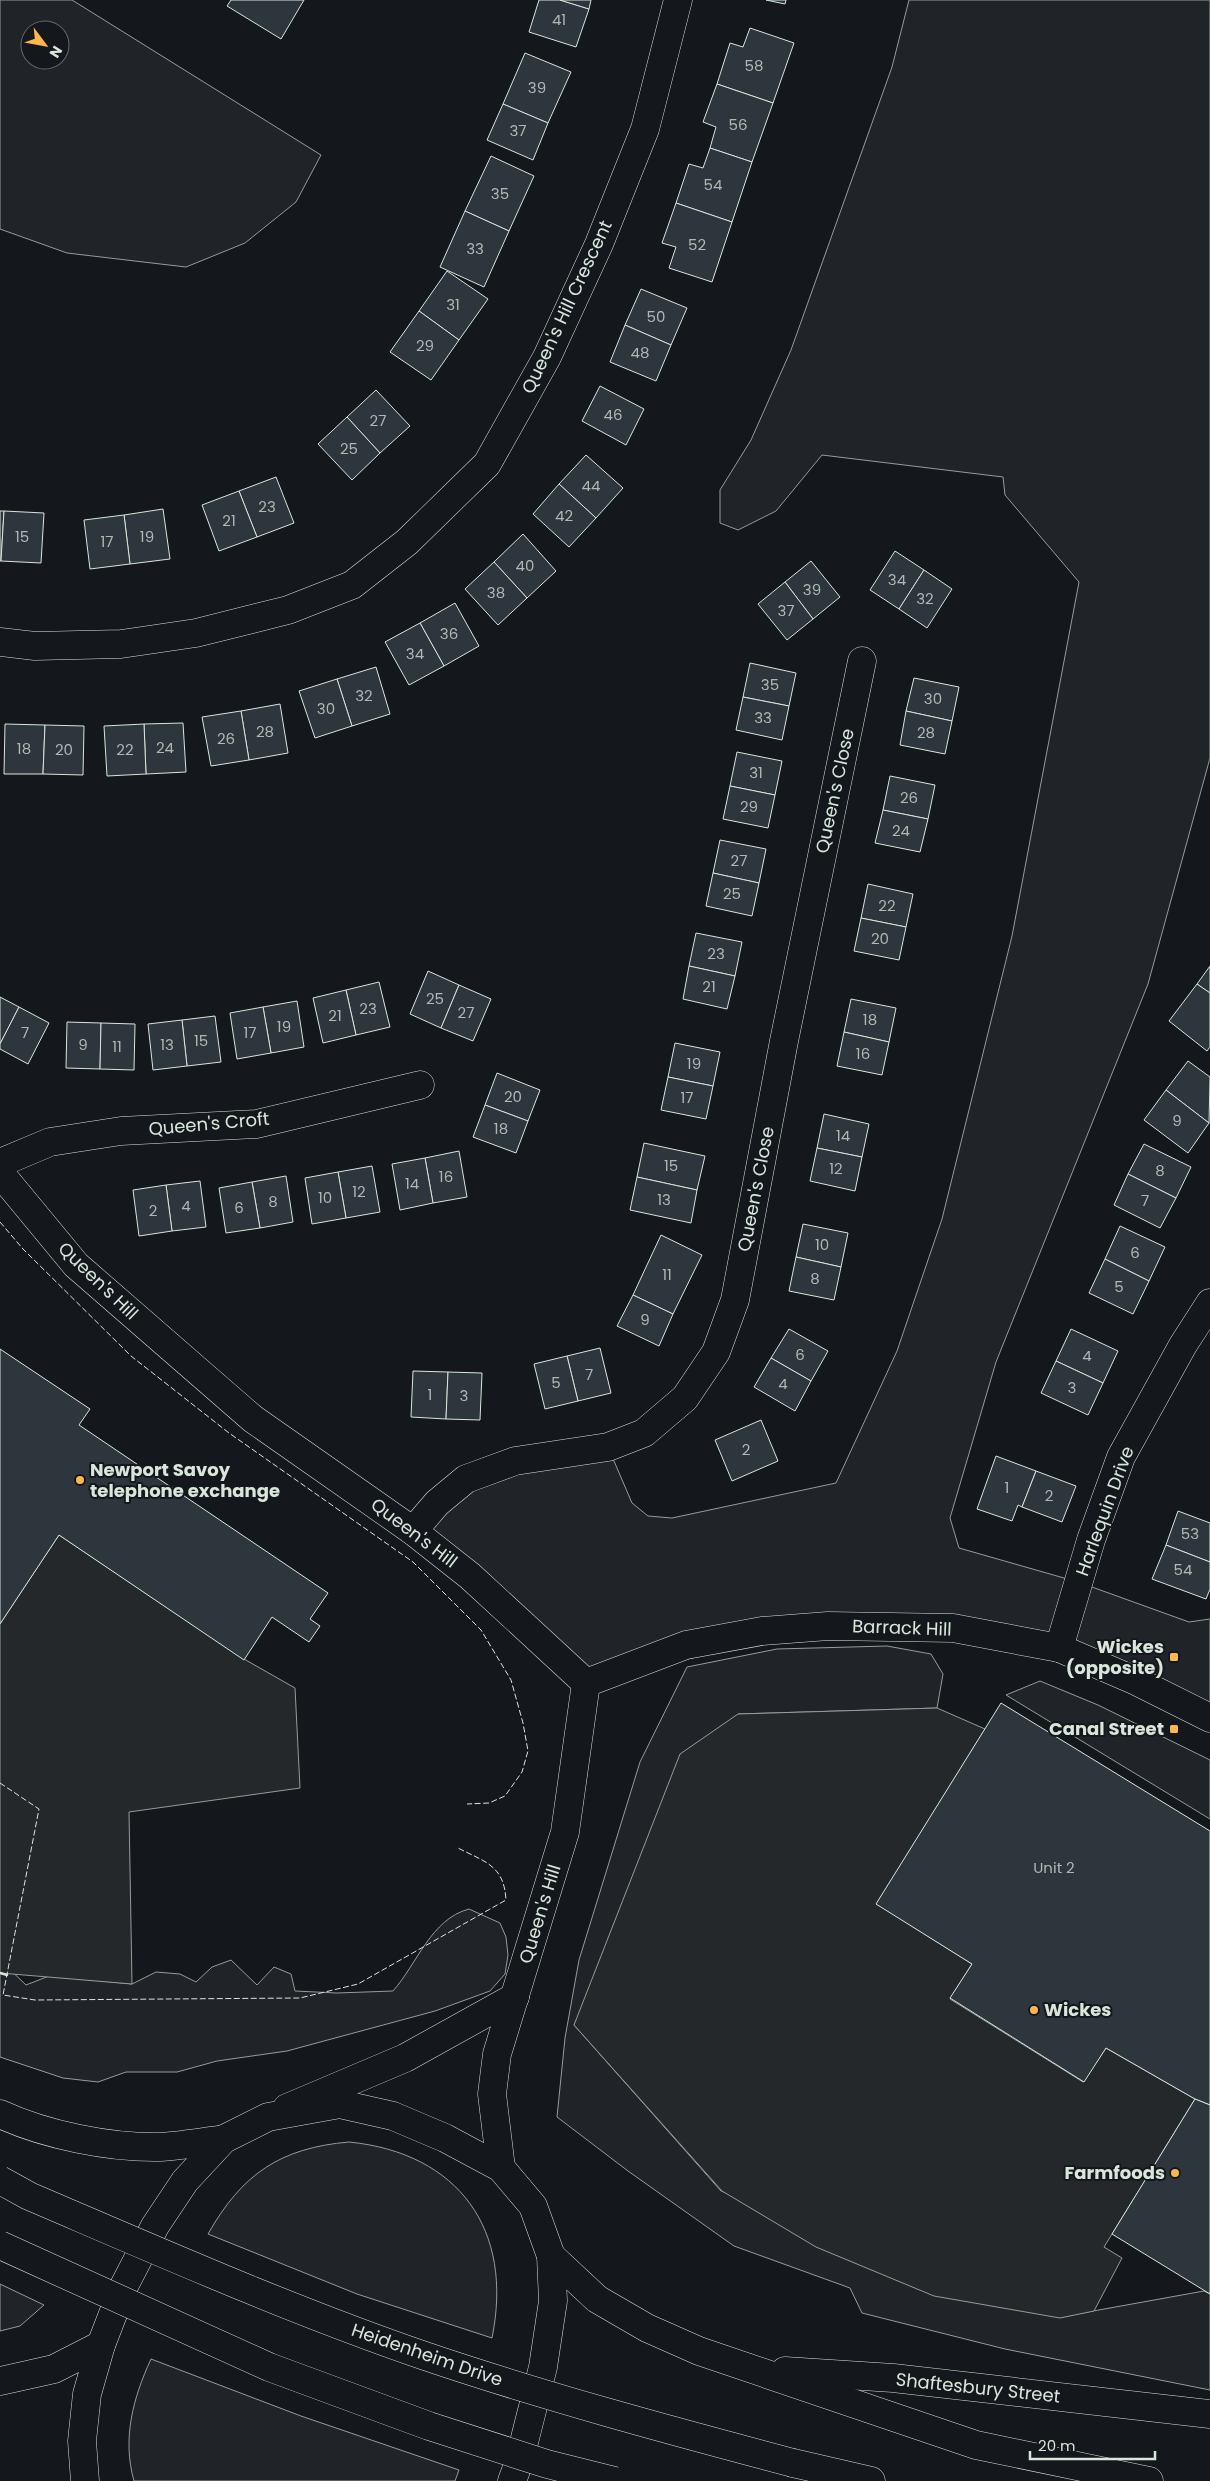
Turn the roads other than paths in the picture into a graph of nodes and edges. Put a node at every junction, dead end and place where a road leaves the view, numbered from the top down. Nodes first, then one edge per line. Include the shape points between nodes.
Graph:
1 (678, 0) edge
2 (0, 642) edge
3 (862, 661) dead end
4 (420, 1085) dead end
5 (0, 1163) edge
6 (0, 1173) edge
7 (1210, 1303) edge
8 (413, 1530) junction
9 (1059, 1648) junction
10 (586, 1683) junction
11 (1210, 1718) edge
12 (516, 1997) junction
13 (0, 2114) edge
14 (268, 2117) junction
15 (224, 2140) junction
16 (501, 2168) junction
17 (0, 2180) edge
18 (0, 2245) edge
19 (551, 2256) junction
20 (101, 2345) junction
21 (746, 2368) junction
22 (0, 2381) edge
23 (1210, 2414) edge
24 (84, 2481) edge
25 (512, 2481) edge
26 (615, 2481) edge
27 (871, 2481) edge
28 (1149, 2481) edge

1 - 2 main road, Queen's Hill Crescent via 645,129 599,244 547,357 487,464 407,542 352,585 288,610 196,633 120,644 35,646
3 - 8 main road, Queen's Close via 735,1300 716,1352 685,1398 644,1433 608,1447 515,1462 466,1479 436,1503
4 - 5 main road, Queen's Croft via 257,1124 121,1131 50,1142
6 - 8 main road, Queen's Hill via 76,1265 254,1419
7 - 9 main road, Harlequin Drive via 1183,1345 1122,1457 1091,1540
8 - 10 main road, Queen's Hill via 470,1576
9 - 10 main road, Barrack Hill via 952,1628 828,1626 762,1631 686,1645
9 - 11 main road, Barrack Hill
10 - 12 main road, Queen's Hill via 565,1832
12 - 14 main road via 405,2058
12 - 16 main road, Queen's Hill via 497,2054 492,2094
13 - 15 main road via 98,2143 160,2147
14 - 15 main road
14 - 16 main road via 340,2104 393,2116 445,2138
15 - 20 main road via 185,2181 155,2226 123,2288
16 - 19 main road via 533,2206
17 - 27 main road, Heidenheim Drive, bridge via 30,2196 256,2292 424,2356 565,2402
18 - 26 main road, bridge via 269,2367 429,2426 547,2464
19 - 21 main road via 597,2299 647,2328
19 - 25 main road via 553,2301 543,2367
20 - 22 main road via 54,2369
20 - 24 main road via 87,2394 82,2440
21 - 23 main road, Shaftesbury Street via 893,2378
21 - 28 main road via 976,2445

